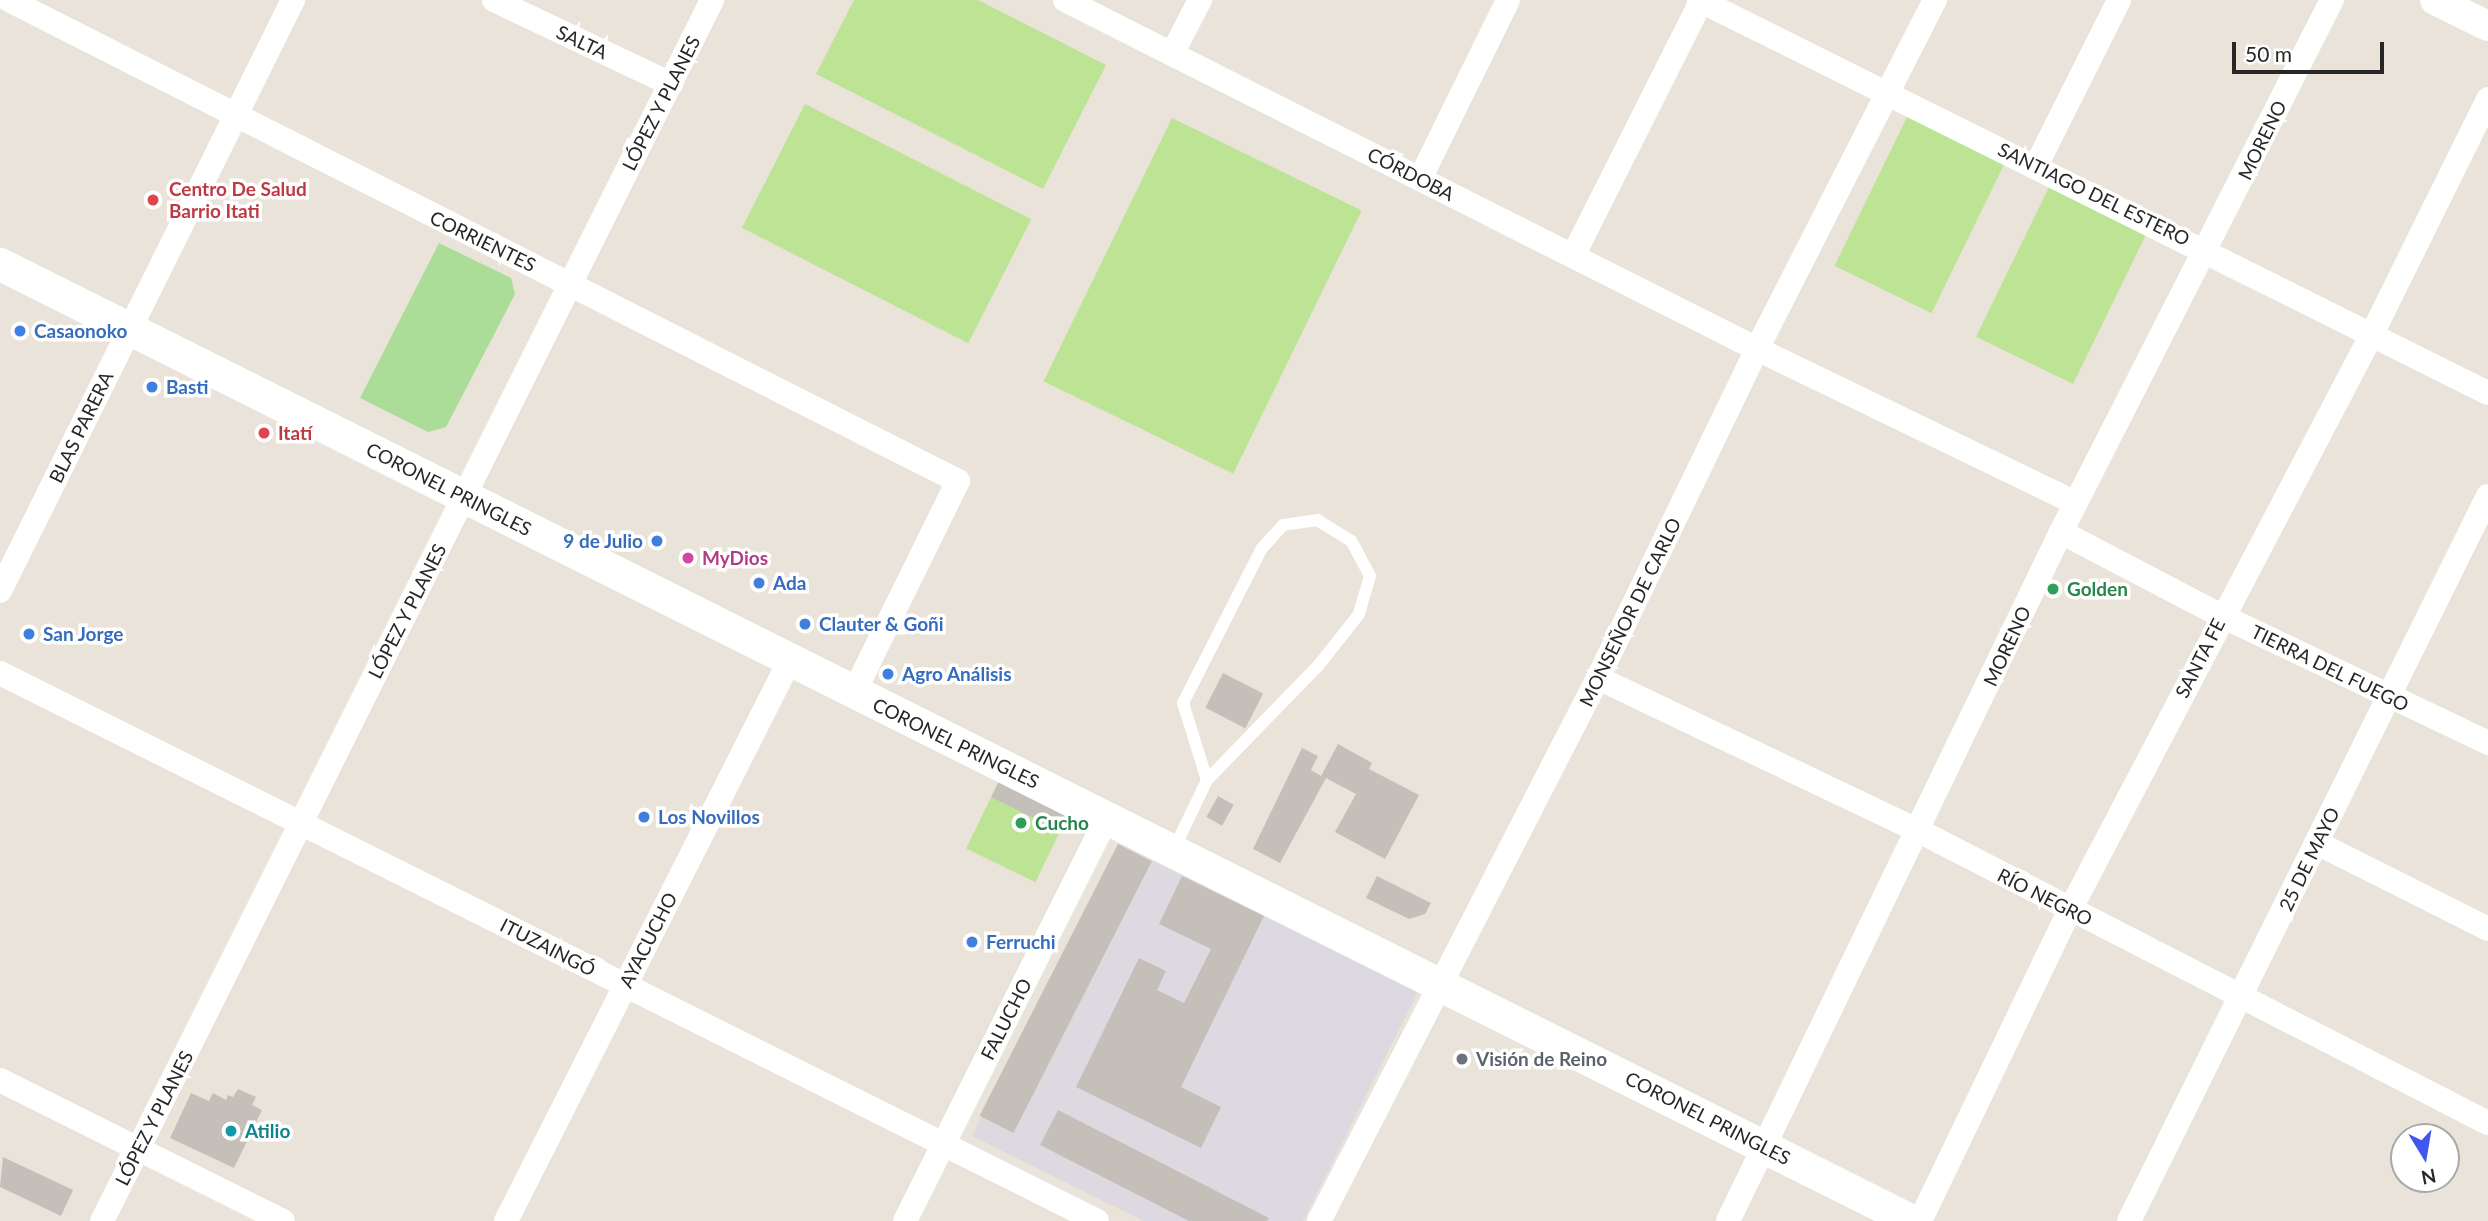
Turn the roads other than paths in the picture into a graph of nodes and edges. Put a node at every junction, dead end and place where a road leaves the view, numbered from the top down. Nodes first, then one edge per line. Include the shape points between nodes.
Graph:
1 (9, 0) edge
2 (293, 0) edge
3 (494, 0) edge
4 (712, 0) edge
5 (1065, 0) edge
6 (1200, 0) edge
7 (1508, 0) edge
8 (1935, 0) edge
9 (2119, 0) edge
10 (2332, 0) edge
11 (2435, 0) edge
12 (1700, 1) edge
13 (2488, 26) edge
14 (1172, 54) junction
15 (671, 84) junction
16 (1889, 92) junction
17 (2488, 99) edge
18 (235, 118) junction
19 (2036, 166) junction
20 (1420, 179) junction
21 (2208, 250) junction
22 (1573, 256) junction
23 (0, 264) edge
24 (570, 285) junction
25 (130, 329) junction
26 (2372, 334) junction
27 (1757, 349) junction
28 (2488, 393) edge
29 (2488, 496) edge
30 (464, 497) junction
31 (2076, 503) junction
32 (2061, 532) junction
33 (0, 591) edge
34 (2222, 616) junction
35 (790, 660) junction
36 (0, 673) edge
37 (1598, 678) junction
38 (854, 692) junction
39 (2388, 696) junction
40 (2488, 743) edge
41 (1207, 780) junction
42 (1107, 818) junction
43 (301, 823) junction
44 (1919, 831) junction
45 (2317, 843) junction
46 (1173, 851) junction
47 (2070, 910) junction
48 (2488, 929) edge
49 (1439, 984) junction
50 (625, 985) junction
51 (2241, 996) junction
52 (0, 1080) edge
53 (2488, 1123) edge
54 (944, 1144) junction
55 (1766, 1147) junction
56 (138, 1149) junction
57 (102, 1221) edge
58 (283, 1221) edge
59 (506, 1221) edge
60 (905, 1221) edge
61 (1097, 1221) edge
62 (1319, 1221) edge
63 (1728, 1221) edge
64 (1912, 1221) edge
65 (1920, 1221) edge
66 (2129, 1221) edge

1 - 18 street, CORRIENTES
2 - 18 street, BLAS PARERA
3 - 15 street, SALTA
4 - 15 street, LÓPEZ Y PLANES
5 - 14 street, CÓRDOBA
6 - 14 street
7 - 20 street
8 - 16 street, MONSEÑOR DE CARLO
9 - 19 street
10 - 21 street, MORENO
11 - 13 street
12 - 16 street, SANTIAGO DEL ESTERO
12 - 22 street
14 - 20 street, CÓRDOBA
15 - 24 street, LÓPEZ Y PLANES
16 - 19 street, SANTIAGO DEL ESTERO
16 - 27 street, MONSEÑOR DE CARLO
17 - 26 street, SANTA FE
18 - 24 street, CORRIENTES
18 - 25 street, BLAS PARERA
19 - 21 street, SANTIAGO DEL ESTERO
20 - 22 street, CÓRDOBA
21 - 26 street, SANTIAGO DEL ESTERO
21 - 31 street, MORENO
22 - 27 street, CÓRDOBA
23 - 25 main road, CORONEL PRINGLES
24 - 30 street, LÓPEZ Y PLANES
24 - 38 street, CORRIENTES via 958,481
25 - 30 main road, CORONEL PRINGLES
25 - 33 street, BLAS PARERA
26 - 28 street, SANTIAGO DEL ESTERO
26 - 34 street, SANTA FE
27 - 31 street
27 - 37 street, MONSEÑOR DE CARLO
29 - 39 street, 25 DE MAYO
30 - 35 main road, CORONEL PRINGLES
30 - 43 street, LÓPEZ Y PLANES
31 - 32 street, MORENO
32 - 34 street, TIERRA DEL FUEGO
32 - 44 street, MORENO
34 - 39 street, TIERRA DEL FUEGO
34 - 47 street, SANTA FE
35 - 38 main road, CORONEL PRINGLES
35 - 50 street, AYACUCHO
36 - 43 street, ITUZAINGÓ
37 - 44 street, RÍO NEGRO
37 - 49 street, MONSEÑOR DE CARLO
38 - 42 main road, CORONEL PRINGLES
39 - 40 street, TIERRA DEL FUEGO
39 - 45 street, 25 DE MAYO
41 - 41 lane via 1318,666 1359,614 1370,576 1351,541 1318,520 1283,525 1262,548 1183,703
41 - 46 lane
42 - 46 main road, CORONEL PRINGLES
42 - 54 street, FALUCHO
43 - 50 street, ITUZAINGÓ
43 - 56 street, LÓPEZ Y PLANES
44 - 47 street, RÍO NEGRO
44 - 55 street, MORENO
45 - 48 street
45 - 51 street, 25 DE MAYO
46 - 49 main road, CORONEL PRINGLES
47 - 51 street, RÍO NEGRO
47 - 65 street, SANTA FE
49 - 55 main road, CORONEL PRINGLES
49 - 62 street, MONSEÑOR DE CARLO
50 - 54 street, ITUZAINGÓ
50 - 59 street, AYACUCHO
51 - 53 street, RÍO NEGRO
51 - 66 street, 25 DE MAYO
52 - 56 street
54 - 60 street, FALUCHO
54 - 61 street, ITUZAINGÓ
55 - 63 street, MORENO
55 - 64 main road, CORONEL PRINGLES
56 - 57 street, LÓPEZ Y PLANES
56 - 58 street

